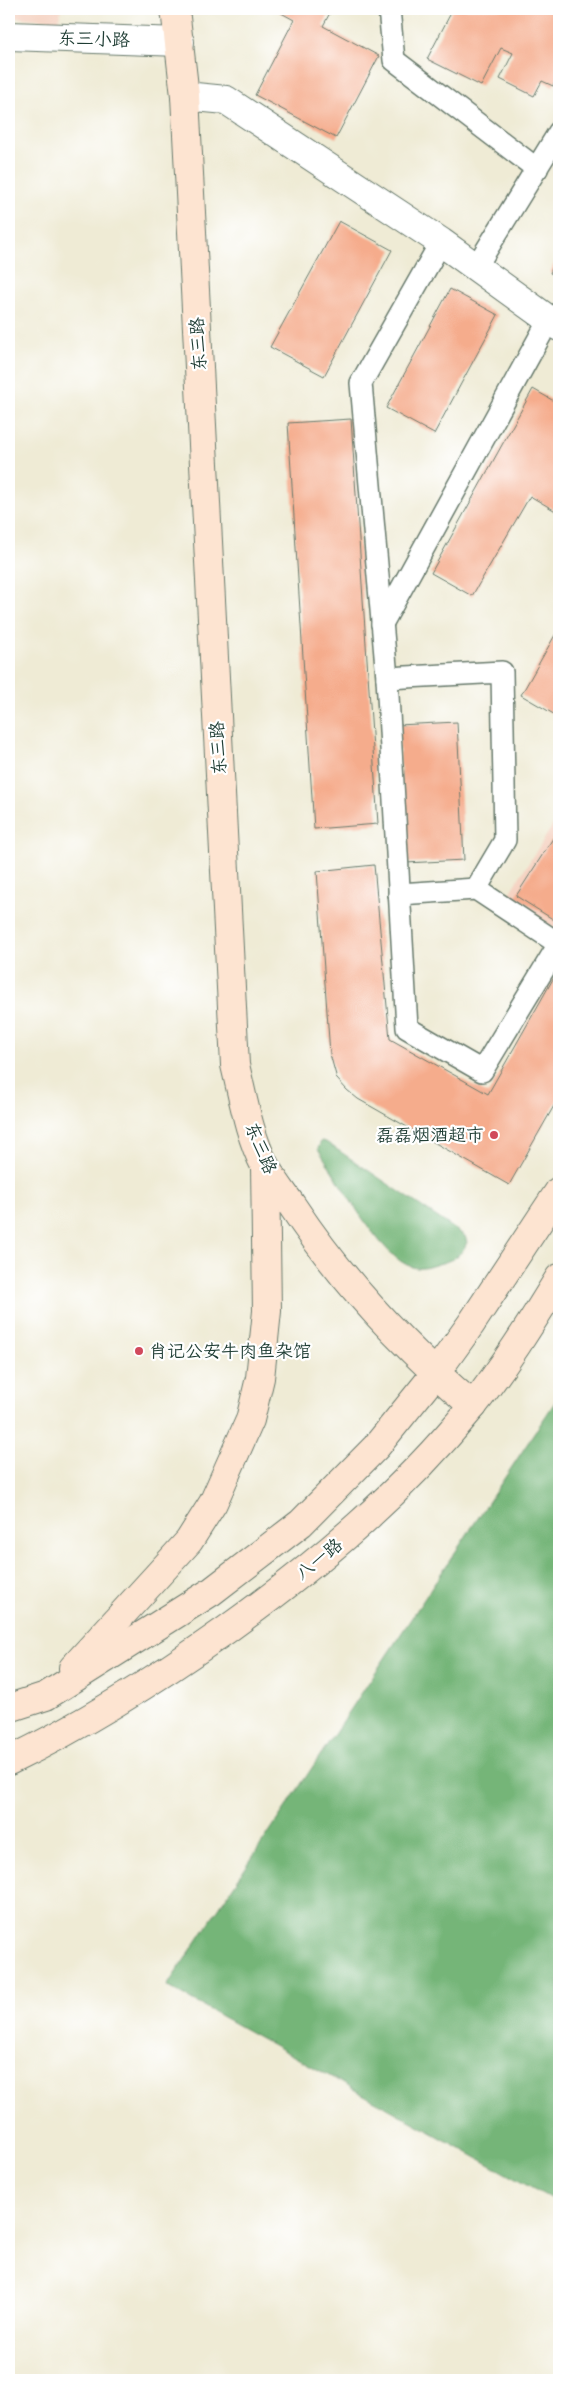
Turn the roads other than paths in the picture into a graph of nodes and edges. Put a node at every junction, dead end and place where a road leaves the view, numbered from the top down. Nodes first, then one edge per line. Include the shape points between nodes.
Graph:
1 (174, 9) edge
2 (389, 9) edge
3 (9, 36) edge
4 (180, 42) junction
5 (185, 96) junction
6 (559, 132) edge
7 (537, 169) junction
8 (440, 242) junction
9 (476, 267) junction
10 (554, 323) edge
11 (382, 624) junction
12 (387, 678) junction
13 (476, 889) junction
14 (399, 894) junction
15 (559, 944) edge
16 (265, 1166) junction
17 (559, 1190) edge
18 (559, 1278) edge
19 (435, 1374) junction
20 (473, 1406) junction
21 (46, 1696) junction
22 (9, 1708) edge
23 (9, 1761) edge

1 - 4 street, 东三路
2 - 7 lane via 394,60
3 - 4 street, 东三小路
4 - 5 street, 东三路
5 - 8 street via 226,100
5 - 16 street, 东三路 via 235,1064
6 - 7 lane
7 - 9 lane
8 - 9 street
8 - 11 lane via 361,383
9 - 10 street
10 - 11 lane
11 - 12 lane
12 - 13 lane via 502,672 505,840
12 - 14 lane
13 - 14 lane
13 - 15 lane
14 - 15 lane via 407,1028 482,1071
16 - 19 street, 东三路 via 316,1243 357,1292
16 - 21 street via 267,1311 260,1378 250,1420 214,1502 189,1541
17 - 19 street
18 - 20 street, 八一路
19 - 20 street, 东三路
19 - 21 street via 376,1447 301,1523 211,1592
20 - 23 street, 八一路 via 386,1502 272,1597 124,1699
21 - 22 street

